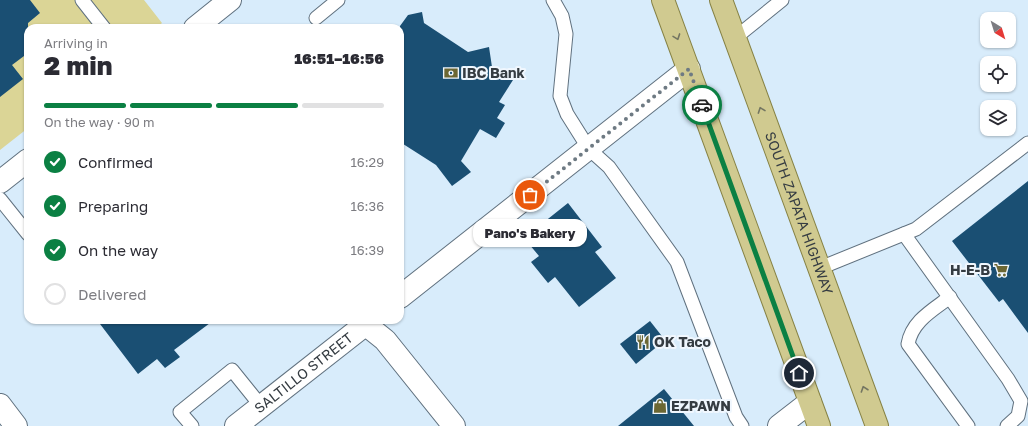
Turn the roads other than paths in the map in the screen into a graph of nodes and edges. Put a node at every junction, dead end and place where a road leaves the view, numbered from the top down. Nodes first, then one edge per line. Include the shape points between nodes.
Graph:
1 (82, 0) edge
2 (230, 0) edge
3 (338, 0) edge
4 (553, 0) edge
5 (663, 0) edge
6 (721, 0) edge
7 (782, 0) edge
8 (316, 18) dead end
9 (101, 24) edge
10 (200, 24) edge
11 (735, 38) junction
12 (689, 69) junction
13 (1028, 143) edge
14 (589, 149) junction
15 (24, 163) edge
16 (0, 182) edge
17 (0, 200) edge
18 (24, 229) edge
19 (904, 234) junction
20 (820, 268) junction
21 (404, 294) edge
22 (950, 297) junction
23 (363, 324) edge
24 (367, 324) edge
25 (810, 402) junction
26 (0, 405) edge
27 (262, 406) junction
28 (16, 426) edge
29 (192, 426) edge
30 (236, 426) edge
31 (454, 426) edge
32 (742, 426) edge
33 (779, 426) edge
34 (818, 426) edge
35 (877, 426) edge
36 (968, 426) edge
37 (1006, 426) edge

1 - 9 lane
2 - 10 street
3 - 8 lane
4 - 14 lane via 562,16 566,34 560,96 566,114
5 -> 12 main road
6 - 11 main road, SOUTH ZAPATA HIGHWAY
7 - 11 lane
20 -> 11 main road, SOUTH ZAPATA HIGHWAY
12 - 14 street
12 - 25 main road
13 - 19 lane via 916,229
14 - 21 street
14 - 32 lane via 609,167 677,262 736,417
15 - 16 street
17 - 18 lane
19 - 20 lane
19 - 22 lane
35 -> 20 main road, SOUTH ZAPATA HIGHWAY
22 - 36 lane via 919,321 910,333 908,344
22 - 37 lane via 1021,401 1018,416
23 - 27 street, SALTILLO STREET
24 - 31 street via 385,340
25 - 33 street
25 - 34 main road
26 - 28 street
27 - 29 lane via 232,370 180,412
27 - 30 street, SALTILLO STREET

